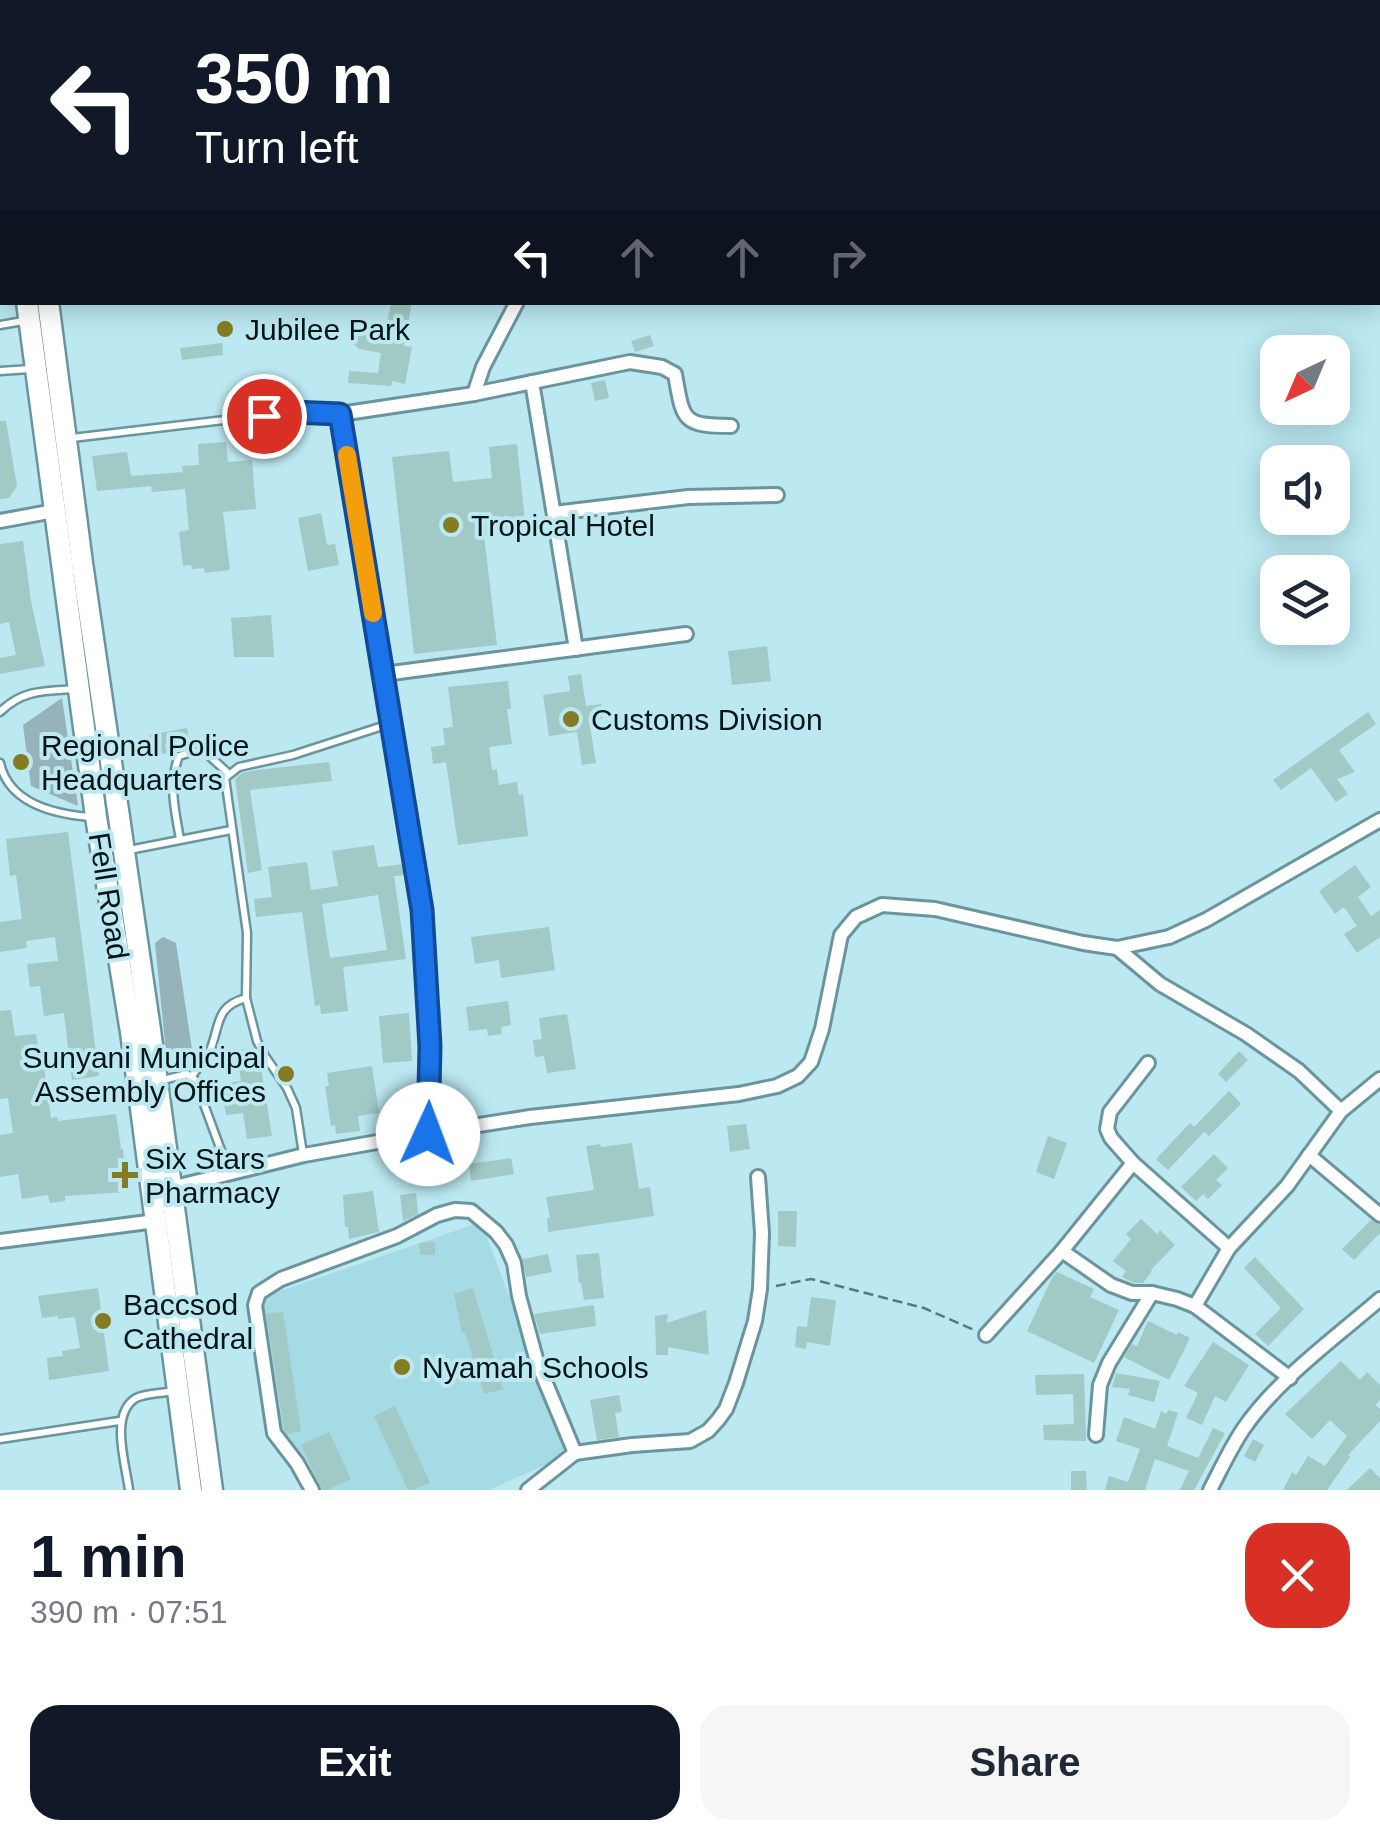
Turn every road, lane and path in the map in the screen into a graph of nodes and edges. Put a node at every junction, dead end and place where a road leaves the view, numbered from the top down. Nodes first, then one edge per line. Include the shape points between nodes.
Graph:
1 (515, 305) edge
2 (39, 311) edge
3 (0, 325) edge
4 (36, 369) junction
5 (0, 371) edge
6 (532, 382) junction
7 (474, 394) junction
8 (340, 414) junction
9 (731, 426) dead end
10 (66, 439) junction
11 (777, 496) dead end
12 (54, 511) junction
13 (554, 513) junction
14 (0, 520) edge
15 (686, 634) dead end
16 (576, 649) junction
17 (384, 674) junction
18 (79, 688) junction
19 (0, 712) edge
20 (392, 723) junction
21 (0, 763) edge
22 (228, 774) junction
23 (96, 817) junction
24 (1380, 820) edge
25 (231, 830) junction
26 (180, 839) junction
27 (124, 852) junction
28 (1117, 948) junction
29 (246, 998) junction
30 (1148, 1062) dead end
31 (192, 1076) junction
32 (1380, 1079) edge
33 (157, 1082) junction
34 (1341, 1111) junction
35 (428, 1134) junction
36 (304, 1155) junction
37 (1309, 1156) junction
38 (1133, 1163) junction
39 (230, 1174) junction
40 (758, 1177) dead end
41 (171, 1188) junction
42 (1380, 1214) edge
43 (156, 1221) junction
44 (0, 1241) edge
45 (1230, 1248) junction
46 (1062, 1251) junction
47 (760, 1289) junction
48 (1152, 1293) junction
49 (1380, 1299) edge
50 (1196, 1306) junction
51 (986, 1336) joint
52 (1290, 1378) junction
53 (178, 1390) junction
54 (119, 1421) junction
55 (1096, 1435) dead end
56 (0, 1439) edge
57 (575, 1453) junction
58 (129, 1490) edge
59 (191, 1490) edge
60 (212, 1490) edge
61 (312, 1490) edge
62 (528, 1490) edge
63 (1210, 1490) edge

1 - 7 street
2 - 3 lane
2 - 4 main road, Fell Road
2 - 10 main road, Fell Road
4 - 5 lane
4 - 12 main road, Fell Road
6 - 7 street
6 - 9 street via 630,362 662,367 675,374 689,421
6 - 13 street
7 - 8 street
8 - 10 lane via 292,412
8 - 17 street
10 - 27 main road, Fell Road
11 - 13 street via 688,496
12 - 14 street
12 - 18 main road, Fell Road
13 - 16 street
15 - 16 street
16 - 17 street
17 - 20 street
18 - 19 lane via 14,698
18 - 23 main road, Fell Road
20 - 22 lane
20 - 35 street via 422,910
21 - 23 lane via 16,792 35,805
22 - 25 lane
22 - 26 lane via 205,752 179,756 172,786
23 - 43 main road, Fell Road
24 - 28 street via 1206,920 1169,937
25 - 26 lane
25 - 29 lane via 246,933
26 - 27 lane
27 - 33 main road, Fell Road
28 - 34 street via 1160,984 1299,1071
28 - 35 street via 935,908 882,905 856,917 841,934 822,1029 811,1062 798,1076 739,1094
29 - 31 lane via 224,1010 210,1053
29 - 36 lane via 257,1041 296,1108
30 - 38 street via 1106,1122
31 - 33 lane
31 - 39 lane
32 - 34 street
33 - 41 main road, Fell Road
34 - 37 street
35 - 36 street
36 - 39 street
37 - 42 street
37 - 45 street
38 - 45 street
38 - 46 street
39 - 41 street
40 - 47 street
41 - 60 main road, Fell Road
43 - 44 street
43 - 53 main road, Fell Road
45 - 50 street
46 - 48 street via 1111,1285
46 - 51 street
47 - 51 path via 811,1279 924,1308
47 - 57 street via 736,1383 708,1431 690,1441
48 - 50 street
48 - 55 street via 1109,1362
49 - 52 street
50 - 52 street
52 - 63 street via 1242,1431
53 - 54 lane via 136,1398
53 - 59 main road, Fell Road
54 - 56 lane
54 - 58 lane
57 - 61 street via 537,1362 506,1245 483,1219 455,1210 280,1279 259,1294 255,1304 274,1433
57 - 62 street

